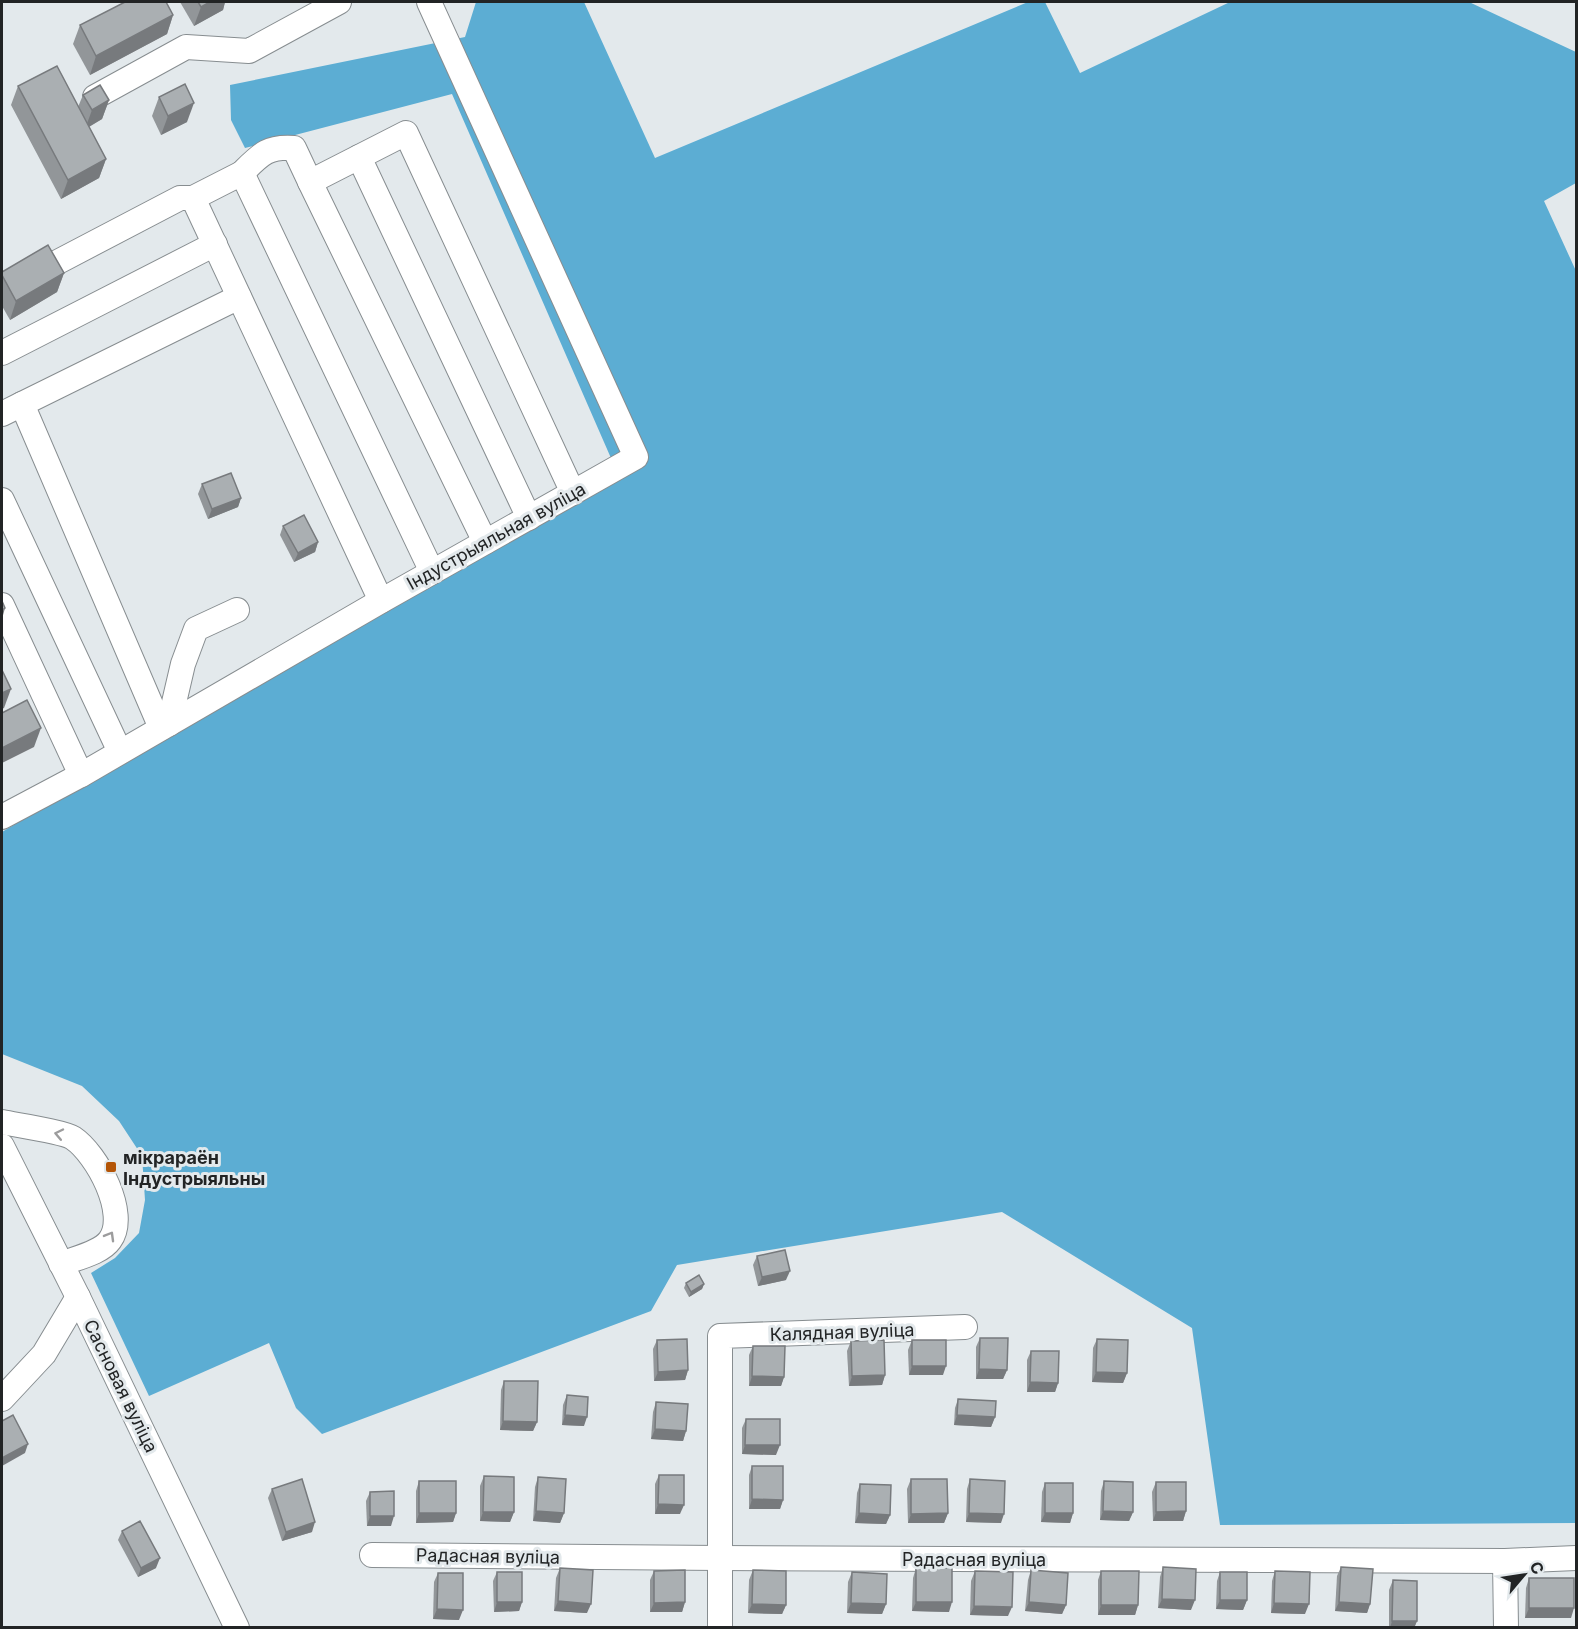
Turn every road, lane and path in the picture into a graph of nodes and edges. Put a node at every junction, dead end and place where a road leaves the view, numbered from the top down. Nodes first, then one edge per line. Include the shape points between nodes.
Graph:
1 (339, 2) edge
2 (429, 2) edge
3 (95, 97) edge
4 (358, 157) junction
5 (242, 173) junction
6 (310, 182) junction
7 (193, 198) junction
8 (214, 244) junction
9 (52, 266) edge
10 (239, 297) junction
11 (2, 353) edge
12 (12, 409) edge
13 (573, 493) junction
14 (2, 500) edge
15 (529, 518) junction
16 (485, 542) junction
17 (432, 572) junction
18 (381, 601) junction
19 (2, 605) edge
20 (237, 610) dead end
21 (165, 726) junction
22 (120, 752) junction
23 (81, 775) junction
24 (2, 817) edge
25 (2, 1122) edge
26 (2, 1146) edge
27 (61, 1264) junction
28 (78, 1297) junction
29 (965, 1327) dead end
30 (2, 1398) edge
31 (372, 1555) dead end
32 (720, 1558) junction
33 (1576, 1558) edge
34 (1505, 1561) junction
35 (237, 1628) edge
36 (720, 1628) edge
37 (1506, 1628) edge

1 - 3 street via 249,51 186,47
2 - 13 street, Індустрыяльная вуліца via 636,457
4 - 6 street
4 - 13 street via 406,133
4 - 15 street
5 - 6 street via 260,155 279,147 294,148
5 - 7 street
5 - 17 street
6 - 16 street
7 - 8 street
7 - 9 street via 180,198
8 - 10 street
8 - 11 street
10 - 12 street
10 - 18 street
12 - 21 street
13 - 15 street, Індустрыяльная вуліца
14 - 22 street
15 - 16 street, Індустрыяльная вуліца
16 - 17 street, Індустрыяльная вуліца
17 - 18 street, Індустрыяльная вуліца
18 - 21 street, Індустрыяльная вуліца
19 - 23 street
20 - 21 street via 196,629
21 - 22 street, Індустрыяльная вуліца
22 - 23 street, Індустрыяльная вуліца
23 - 24 street, Індустрыяльная вуліца
27 -> 25 street via 104,1246 111,1238 117,1224 108,1188 92,1158 71,1137
26 - 27 street, Сасновая вуліца
27 - 28 street, Сасновая вуліца
28 - 30 street via 44,1354
28 - 35 street, Сасновая вуліца
29 - 32 street, Калядная вуліца via 720,1336
31 - 32 street, Радасная вуліца
32 - 34 street, Радасная вуліца
32 - 36 street
33 - 34 street, Радасная вуліца
34 - 37 street

